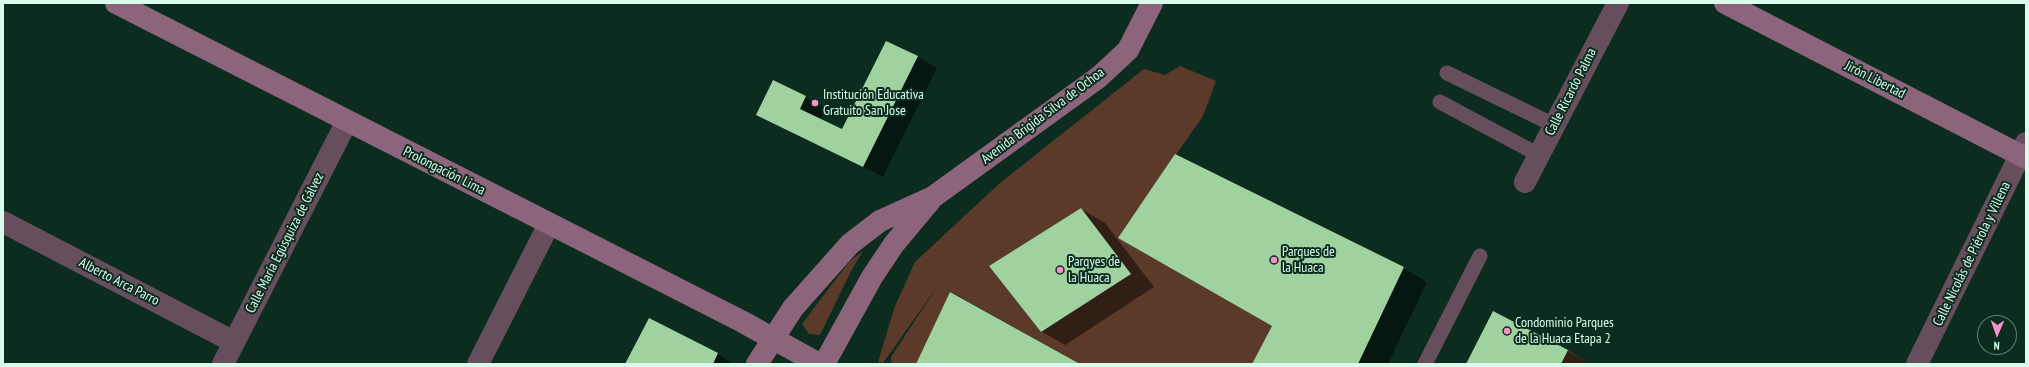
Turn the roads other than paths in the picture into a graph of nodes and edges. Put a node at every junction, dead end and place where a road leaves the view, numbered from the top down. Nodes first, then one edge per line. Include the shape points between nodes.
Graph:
1 (116, 3) edge
2 (1152, 3) edge
3 (1618, 3) edge
4 (1725, 3) edge
5 (1448, 73) dead end
6 (1440, 102) dead end
7 (347, 121) junction
8 (1554, 126) junction
9 (2024, 152) edge
10 (1539, 155) junction
11 (1525, 182) dead end
12 (933, 197) junction
13 (3, 222) edge
14 (549, 224) junction
15 (1480, 256) dead end
16 (773, 339) junction
17 (234, 342) junction
18 (223, 364) edge
19 (478, 364) edge
20 (757, 364) edge
21 (819, 364) edge
22 (824, 364) edge
23 (1425, 364) edge
24 (1917, 364) edge

1 - 7 street, Prolongación Lima
2 - 12 street, Avenida Brigida Silva de Ochoa via 1128,50 1099,77
3 - 8 street, Calle Ricardo Palma
4 - 9 street, Jirón Libertad
5 - 8 lane
6 - 10 lane
7 - 14 street, Prolongación Lima
7 - 17 street, Calle María Egúsquiza de Gálvez
8 - 10 street, Calle Ricardo Palma
9 - 24 street, Calle Nicolás de Piérola y Villena
10 - 11 street, Calle Ricardo Palma
12 - 16 street, Avenida Brigida Silva de Ochoa via 880,221 850,244 793,308
12 - 22 street, Avenida Brigida Silva de Ochoa via 894,244 872,277
13 - 17 street, Alberto Arca Parro
14 - 16 street, Prolongación Lima
14 - 19 street
15 - 23 lane
16 - 20 street, Avenida Brigida Silva de Ochoa
16 - 21 street, Prolongación Lima
17 - 18 street, Calle María Egúsquiza de Gálvez

